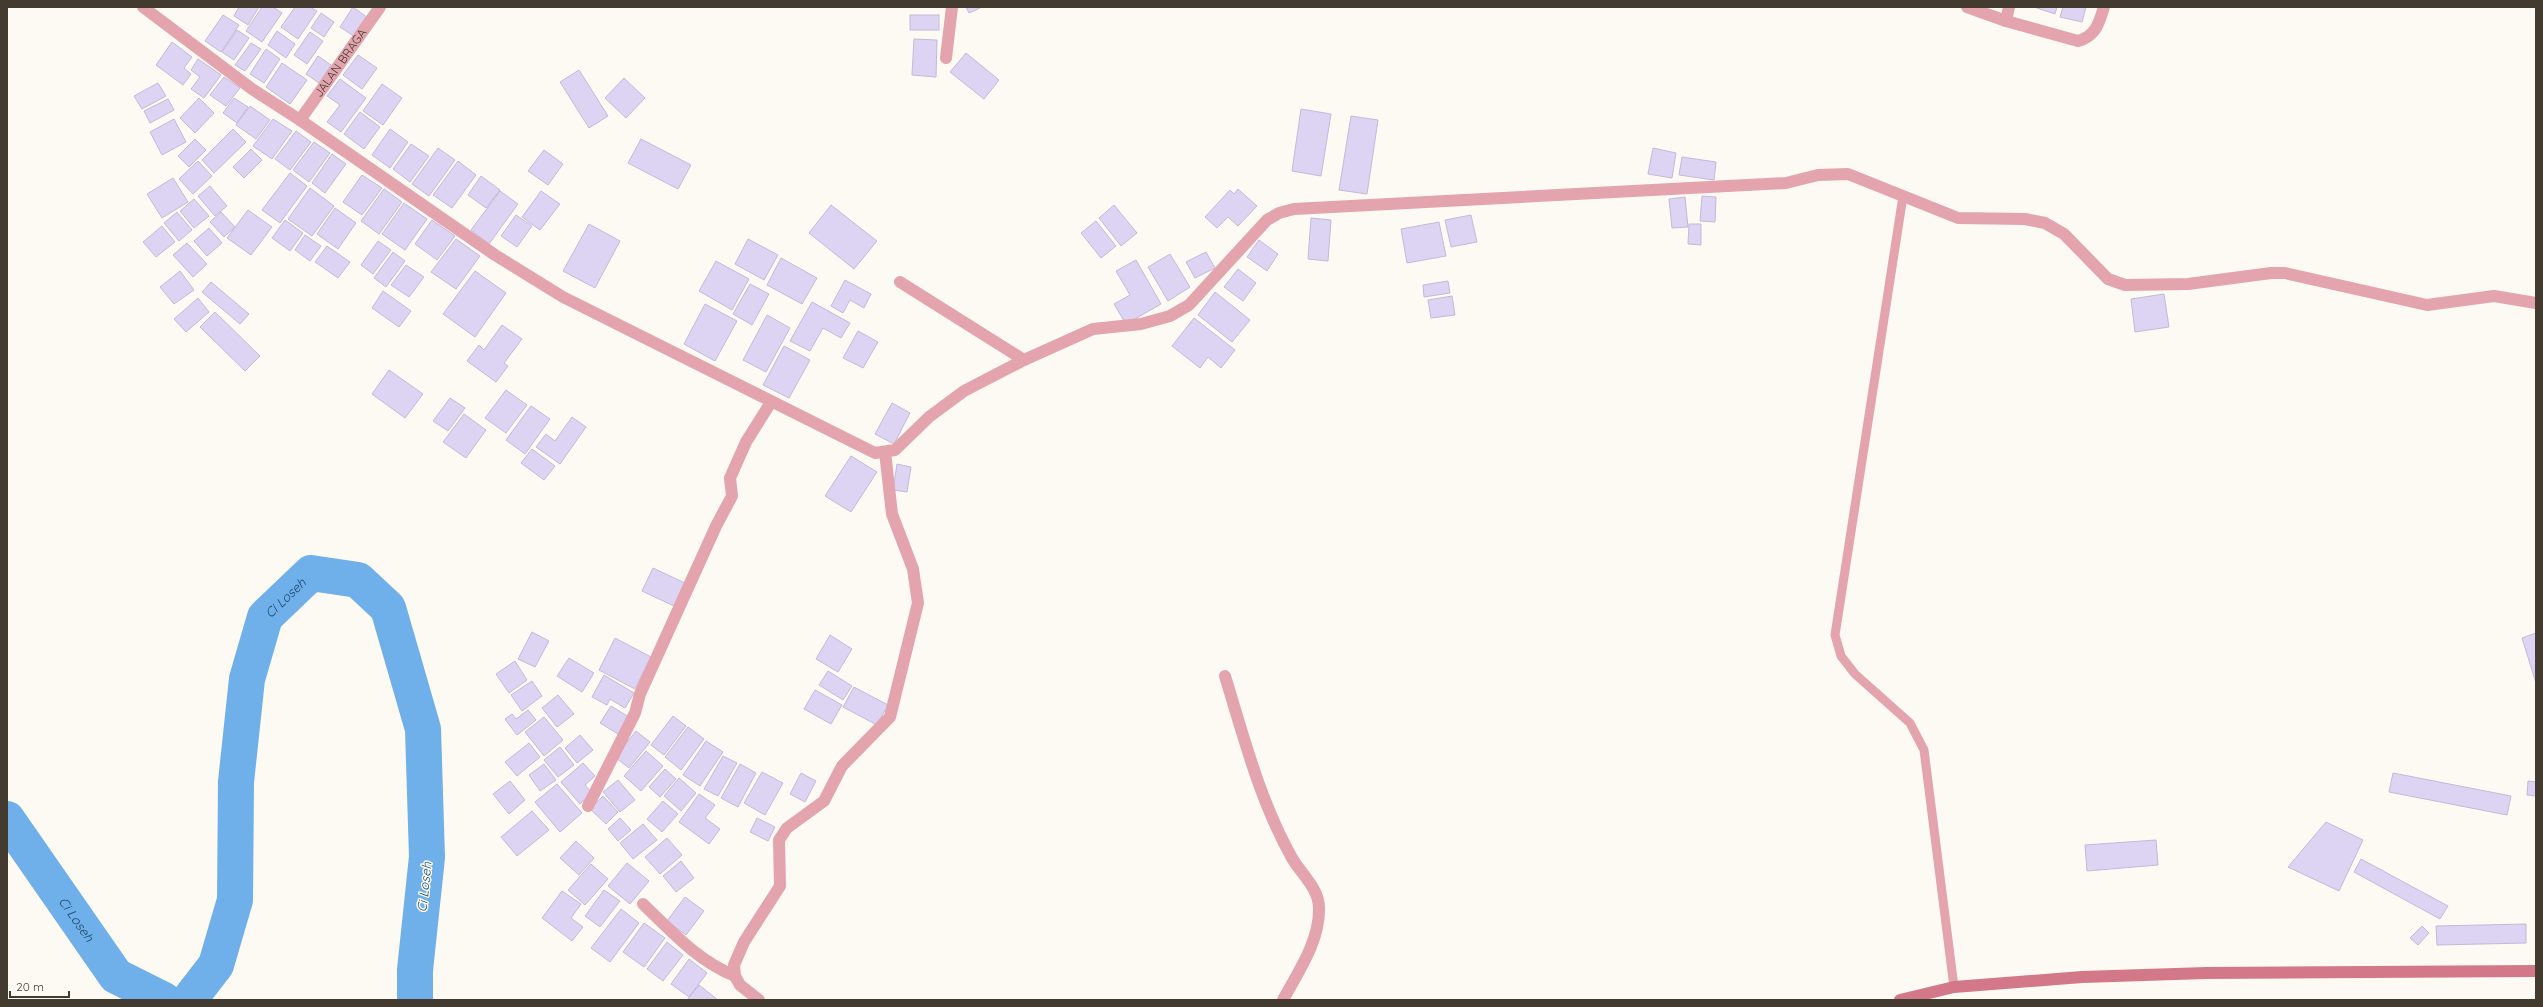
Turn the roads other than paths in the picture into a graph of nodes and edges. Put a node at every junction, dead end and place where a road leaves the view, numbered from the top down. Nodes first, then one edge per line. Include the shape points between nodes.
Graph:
1 (143, 7) edge
2 (380, 7) edge
3 (952, 7) edge
4 (1967, 7) edge
5 (2009, 7) edge
6 (2104, 7) edge
7 (2006, 21) junction
8 (946, 58) dead end
9 (300, 120) junction
10 (1903, 196) junction
11 (900, 282) dead end
12 (2536, 303) edge
13 (1024, 360) junction
14 (771, 402) junction
15 (884, 452) junction
16 (1225, 676) dead end
17 (588, 806) dead end
18 (643, 904) dead end
19 (2536, 971) edge
20 (735, 976) junction
21 (1954, 987) junction
22 (759, 1000) edge
23 (1283, 1000) edge
24 (1900, 1000) edge

1 - 9 street via 252,89
2 - 9 street, JALAN BRAGA
3 - 8 street
4 - 7 street
5 - 7 street
6 - 7 street via 2099,26 2093,34 2078,41
9 - 14 street via 495,255 563,297
10 - 12 street via 1958,218 2025,219 2045,223 2064,234 2108,280 2124,285 2188,284 2285,273 2428,306 2494,296
10 - 13 street via 1858,177 1838,173 1786,183 1294,209 1267,220 1189,305 1170,316 1141,324 1093,329
10 - 21 lane via 1836,635 1841,656 1855,674 1910,723 1924,750
11 - 13 street
13 - 15 street via 964,391 929,417 895,450
14 - 15 street via 867,450
14 - 17 street via 746,442 730,478 730,501 640,694 635,713
15 - 20 street via 892,514 913,569 918,604 896,696 890,717 842,766 824,801 787,828 779,840 780,886 744,942 734,965
16 - 23 street via 1271,819 1293,860 1318,897 1315,938
18 - 20 street via 691,951 719,970
19 - 21 street via 2183,974 2082,977
20 - 22 street via 740,985
21 - 24 street

